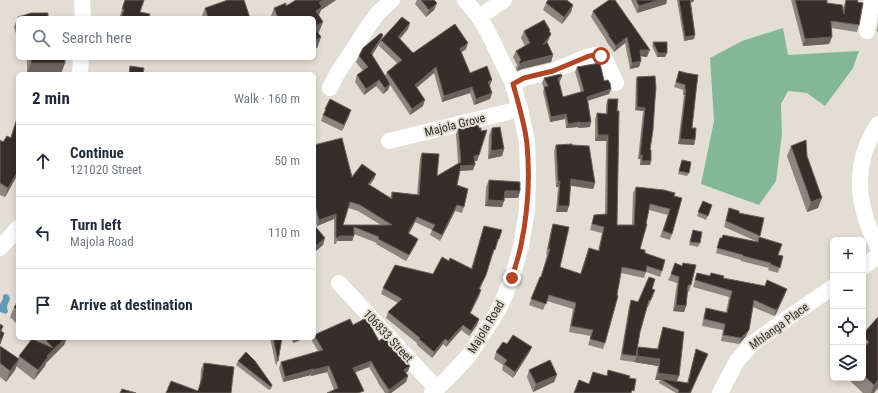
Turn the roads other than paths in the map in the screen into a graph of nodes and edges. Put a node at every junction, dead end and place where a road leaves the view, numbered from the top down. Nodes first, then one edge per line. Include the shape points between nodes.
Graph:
1 (82, 0) edge
2 (392, 0) edge
3 (465, 0) edge
4 (504, 0) edge
5 (872, 0) edge
6 (83, 16) edge
7 (479, 17) junction
8 (867, 31) dead end
9 (81, 60) edge
10 (80, 72) edge
11 (616, 83) dead end
12 (513, 84) junction
13 (330, 88) dead end
14 (520, 109) junction
15 (876, 131) edge
16 (389, 141) dead end
17 (16, 230) edge
18 (0, 248) edge
19 (878, 248) edge
20 (878, 256) edge
21 (866, 265) edge
22 (339, 283) dead end
23 (830, 289) edge
24 (435, 391) edge
25 (720, 393) edge

1 - 6 street
2 - 13 street via 367,28
3 - 7 street, Majola Road
4 - 7 street
5 - 8 street
7 - 12 street, Majola Road
9 - 10 street
11 - 12 street via 605,59 595,55
12 - 14 street, Majola Road
14 - 16 street, Majola Grove
14 - 24 street, Majola Road via 527,142 527,210 512,278 499,309 470,354
15 - 19 street via 868,142 863,159 859,190 862,208
17 - 18 street
20 - 21 street
22 - 24 street, 106833 Street
23 - 25 street, Mhlanga Place via 752,344 737,361

